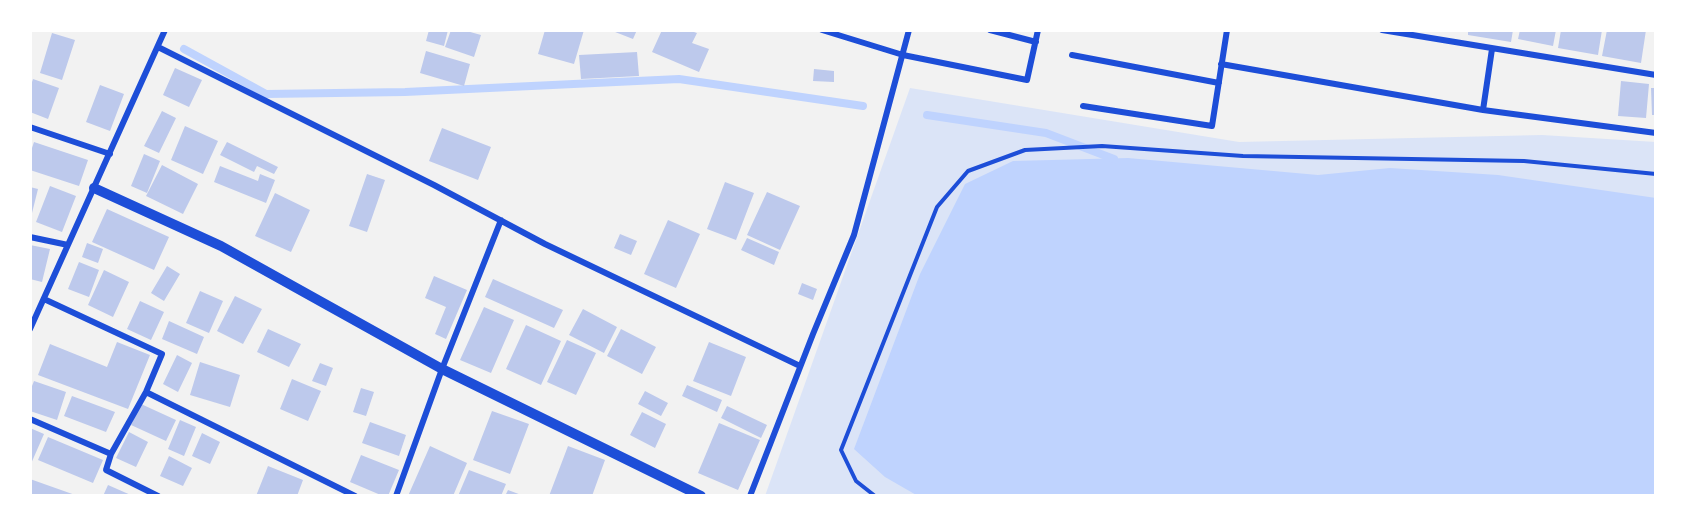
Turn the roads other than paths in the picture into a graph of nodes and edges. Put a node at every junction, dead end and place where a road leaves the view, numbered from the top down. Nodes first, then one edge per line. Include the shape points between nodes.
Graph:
1 (165, 30) edge
2 (822, 30) edge
3 (909, 30) edge
4 (990, 30) edge
5 (1038, 30) edge
6 (1225, 30) edge
7 (1382, 30) edge
8 (1036, 42) junction
9 (158, 47) junction
10 (1492, 49) junction
11 (903, 55) junction
12 (1072, 55) dead end
13 (1221, 64) junction
14 (1656, 75) edge
15 (1218, 83) junction
16 (1083, 106) dead end
17 (1483, 110) junction
18 (30, 127) edge
19 (1656, 133) edge
20 (110, 154) junction
21 (94, 188) junction
22 (501, 220) junction
23 (30, 237) edge
24 (68, 246) junction
25 (44, 299) junction
26 (30, 329) edge
27 (800, 366) junction
28 (442, 369) junction
29 (146, 392) junction
30 (30, 419) edge
31 (111, 454) junction
32 (158, 496) edge
33 (355, 496) edge
34 (396, 496) edge
35 (700, 496) edge
36 (750, 496) edge

1 - 9 street
2 - 11 street
3 - 11 street
4 - 8 street
5 - 8 street
6 - 13 street
7 - 10 street
8 - 11 street via 1027,80
9 - 20 street
9 - 22 street
10 - 14 street
10 - 17 street
11 - 27 street via 854,235
12 - 15 street
13 - 15 street
13 - 17 street
15 - 16 street via 1212,126
17 - 19 street
18 - 20 street
20 - 21 street
21 - 24 street
21 - 28 street via 221,246
22 - 27 street
22 - 28 street
23 - 24 street
24 - 25 street
25 - 26 street
25 - 29 street via 162,354
27 - 36 street
28 - 34 street
28 - 35 street
29 - 31 street
29 - 33 street
30 - 31 street
31 - 32 street via 106,470

